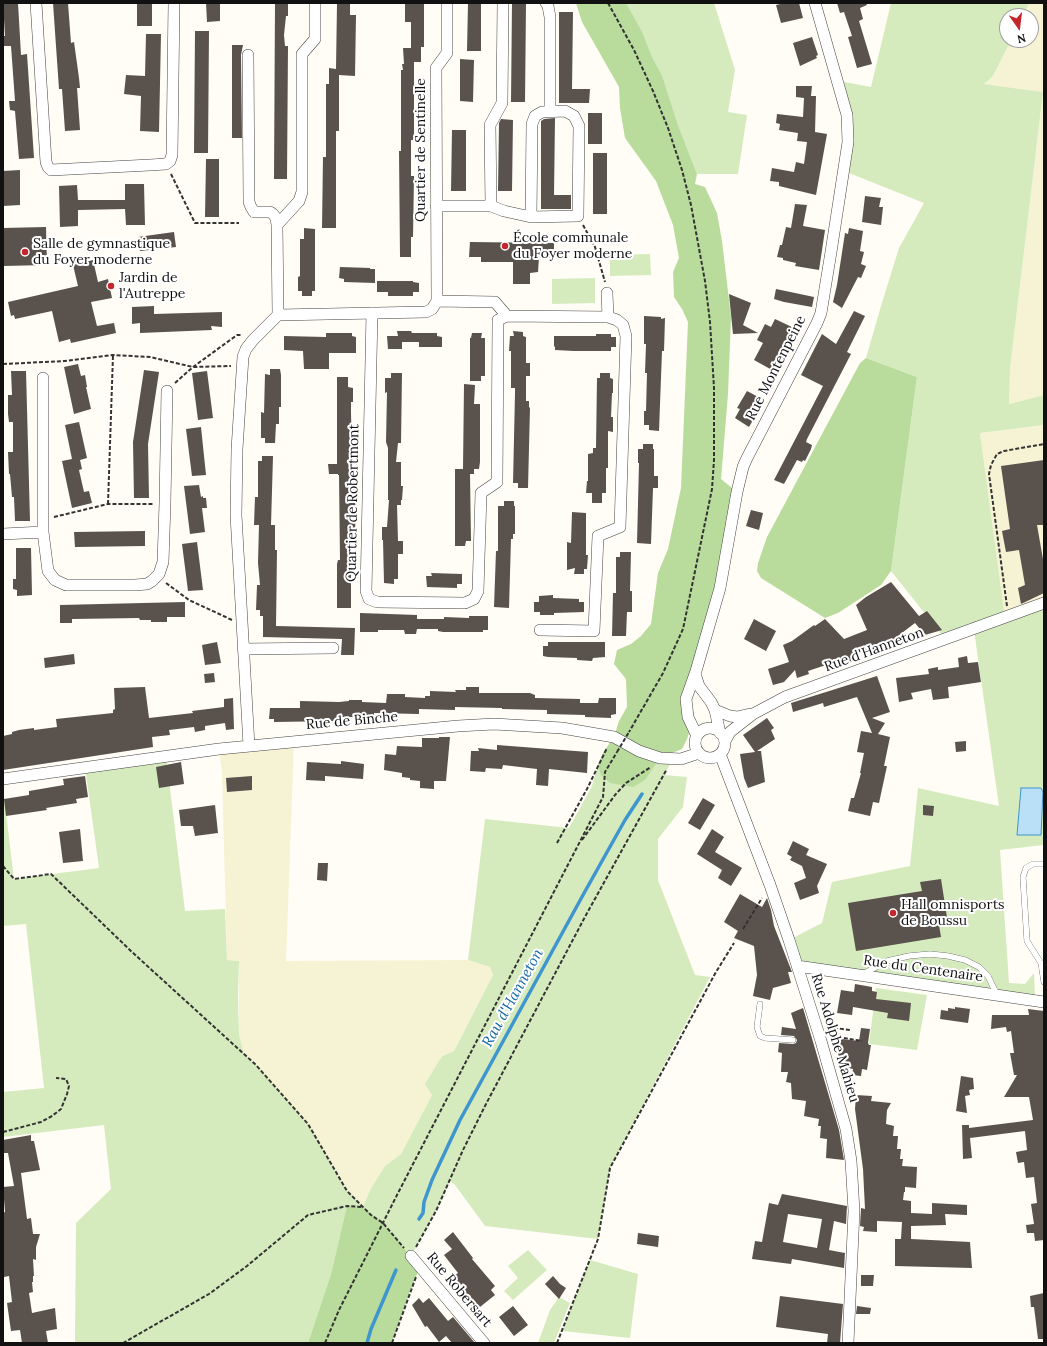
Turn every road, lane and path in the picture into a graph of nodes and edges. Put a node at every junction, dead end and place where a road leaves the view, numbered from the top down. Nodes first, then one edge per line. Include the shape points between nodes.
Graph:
1 (36, 3) edge
2 (174, 3) edge
3 (315, 3) edge
4 (447, 3) edge
5 (503, 3) edge
6 (546, 3) edge
7 (608, 3) edge
8 (816, 3) edge
9 (248, 55) dead end
10 (550, 111) junction
11 (166, 164) junction
12 (436, 206) junction
13 (491, 206) junction
14 (578, 216) junction
15 (531, 217) junction
16 (239, 223) dead end
17 (277, 225) junction
18 (607, 293) joint
19 (437, 301) junction
20 (372, 313) junction
21 (278, 315) junction
22 (507, 316) junction
23 (608, 317) junction
24 (237, 335) dead end
25 (113, 355) junction
26 (3, 364) edge
27 (242, 365) junction
28 (193, 366) junction
29 (43, 378) dead end
30 (167, 391) joint
31 (1044, 444) edge
32 (165, 503) junction
33 (108, 504) junction
34 (43, 520) junction
35 (43, 532) junction
36 (3, 534) edge
37 (156, 577) junction
38 (1044, 604) edge
39 (1009, 617) junction
40 (242, 624) junction
41 (540, 630) dead end
42 (333, 648) dead end
43 (243, 650) junction
44 (696, 671) junction
45 (715, 710) junction
46 (753, 714) junction
47 (697, 736) junction
48 (614, 737) junction
49 (722, 737) junction
50 (249, 746) junction
51 (699, 753) junction
52 (720, 754) junction
53 (673, 759) junction
54 (3, 779) edge
55 (557, 843) dead end
56 (578, 846) junction
57 (1044, 864) edge
58 (3, 866) edge
59 (770, 885) junction
60 (743, 929) dead end
61 (734, 943) dead end
62 (797, 966) junction
63 (861, 975) junction
64 (1044, 982) edge
65 (997, 994) junction
66 (1044, 1002) edge
67 (760, 1004) dead end
68 (850, 1030) dead end
69 (818, 1035) junction
70 (793, 1040) dead end
71 (862, 1040) dead end
72 (56, 1078) dead end
73 (3, 1132) edge
74 (363, 1207) junction
75 (383, 1223) junction
76 (411, 1256) junction
77 (420, 1267) junction
78 (123, 1343) edge
79 (325, 1343) edge
80 (392, 1343) edge
81 (484, 1343) edge
82 (557, 1343) edge
83 (848, 1343) edge

1 - 11 street via 48,167 51,170
2 - 11 street via 172,155
3 - 17 street via 315,38 302,54 302,192 299,201
4 - 12 street, Quartier de Sentinelle via 447,53 436,68
5 - 13 street via 502,103 490,125
6 - 10 street via 550,17
7 - 56 path, bridge via 654,91 682,170 691,205 710,322 714,388 714,460 712,489 683,629 662,674 605,772 603,797
8 - 44 street, Rue Montenpeine via 847,115 848,142 821,313 746,458 737,492 720,588
9 - 17 street via 249,202 254,212 273,214
10 - 14 street via 565,111 574,116 579,126
10 - 15 street via 535,116 532,124
11 - 16 path via 195,223
12 - 13 street
12 - 19 street, Quartier de Sentinelle
13 - 15 street
14 - 15 street
14 - 18 path via 595,247
17 - 21 street
18 - 23 street
19 - 20 street via 435,306 426,312
19 - 22 street via 495,302
20 - 21 street
20 - 22 street, Quartier de Robertmont via 366,592 369,599 377,602 465,603 474,599 478,591 481,493 497,482 498,320
21 - 27 street via 246,349
22 - 23 street
23 - 41 street via 622,325 626,336 620,528 598,536 594,631
24 - 28 path
25 - 26 path via 65,361
25 - 28 path via 150,357
25 - 33 path
27 - 28 path
27 - 40 street via 236,515
28 - 30 path
29 - 34 street
30 - 32 street
31 - 39 path via 1004,451 997,454 990,465 989,474
32 - 33 path
32 - 37 street via 163,562 162,569
33 - 34 path
34 - 35 street
35 - 36 street
35 - 37 street via 46,565 48,571 60,583 135,585 147,584
37 - 40 path via 189,600
38 - 39 street, Rue d'Hanneton
39 - 46 street, Rue d'Hanneton via 785,697
40 - 43 street
42 - 43 street
43 - 50 street
44 - 45 street via 699,686
44 - 47 street, Rue Montenpeine via 686,699 688,718
45 - 46 street via 724,715 737,717
45 - 49 street
46 - 49 street, Rue d'Hanneton
47 - 49 street via 700,732 710,729
47 - 51 street via 696,745
48 - 50 street, Rue de Binche via 562,728 494,724
48 - 53 street, Rue de Binche via 639,751 660,758
48 - 55 path via 604,751 587,789
49 - 52 street via 725,746
50 - 54 street, Rue de Binche
51 - 52 street via 707,758
51 - 53 street, Rue de Binche
52 - 59 street, Rue Adolphe Mahieu
53 - 56 path via 655,764 626,783
53 - 76 path via 589,908
56 - 75 path
57 - 64 lane via 1032,864 1026,868 1023,877 1027,941 1041,963
58 - 74 path via 14,880 51,874 256,1065 308,1124 347,1191
59 - 60 path
59 - 62 street, Rue Adolphe Mahieu
61 - 82 path via 610,1168 598,1239
62 - 63 street, Rue du Centenaire
62 - 69 street, Rue Adolphe Mahieu
63 - 65 street, Rue du Centenaire
63 - 65 lane via 887,961 909,956 948,956 980,966
65 - 66 street, Rue du Centenaire
67 - 70 lane via 757,1027 760,1036
68 - 69 path
69 - 71 path
69 - 83 street, Rue Adolphe Mahieu via 846,1129 852,1177 854,1211
72 - 73 path via 66,1079 69,1086 61,1109 41,1122
74 - 75 path
74 - 78 path via 347,1206 308,1215 209,1294
75 - 76 path
75 - 79 path
76 - 77 street, Rue Robersart
77 - 80 path
77 - 81 street, Rue Robersart

